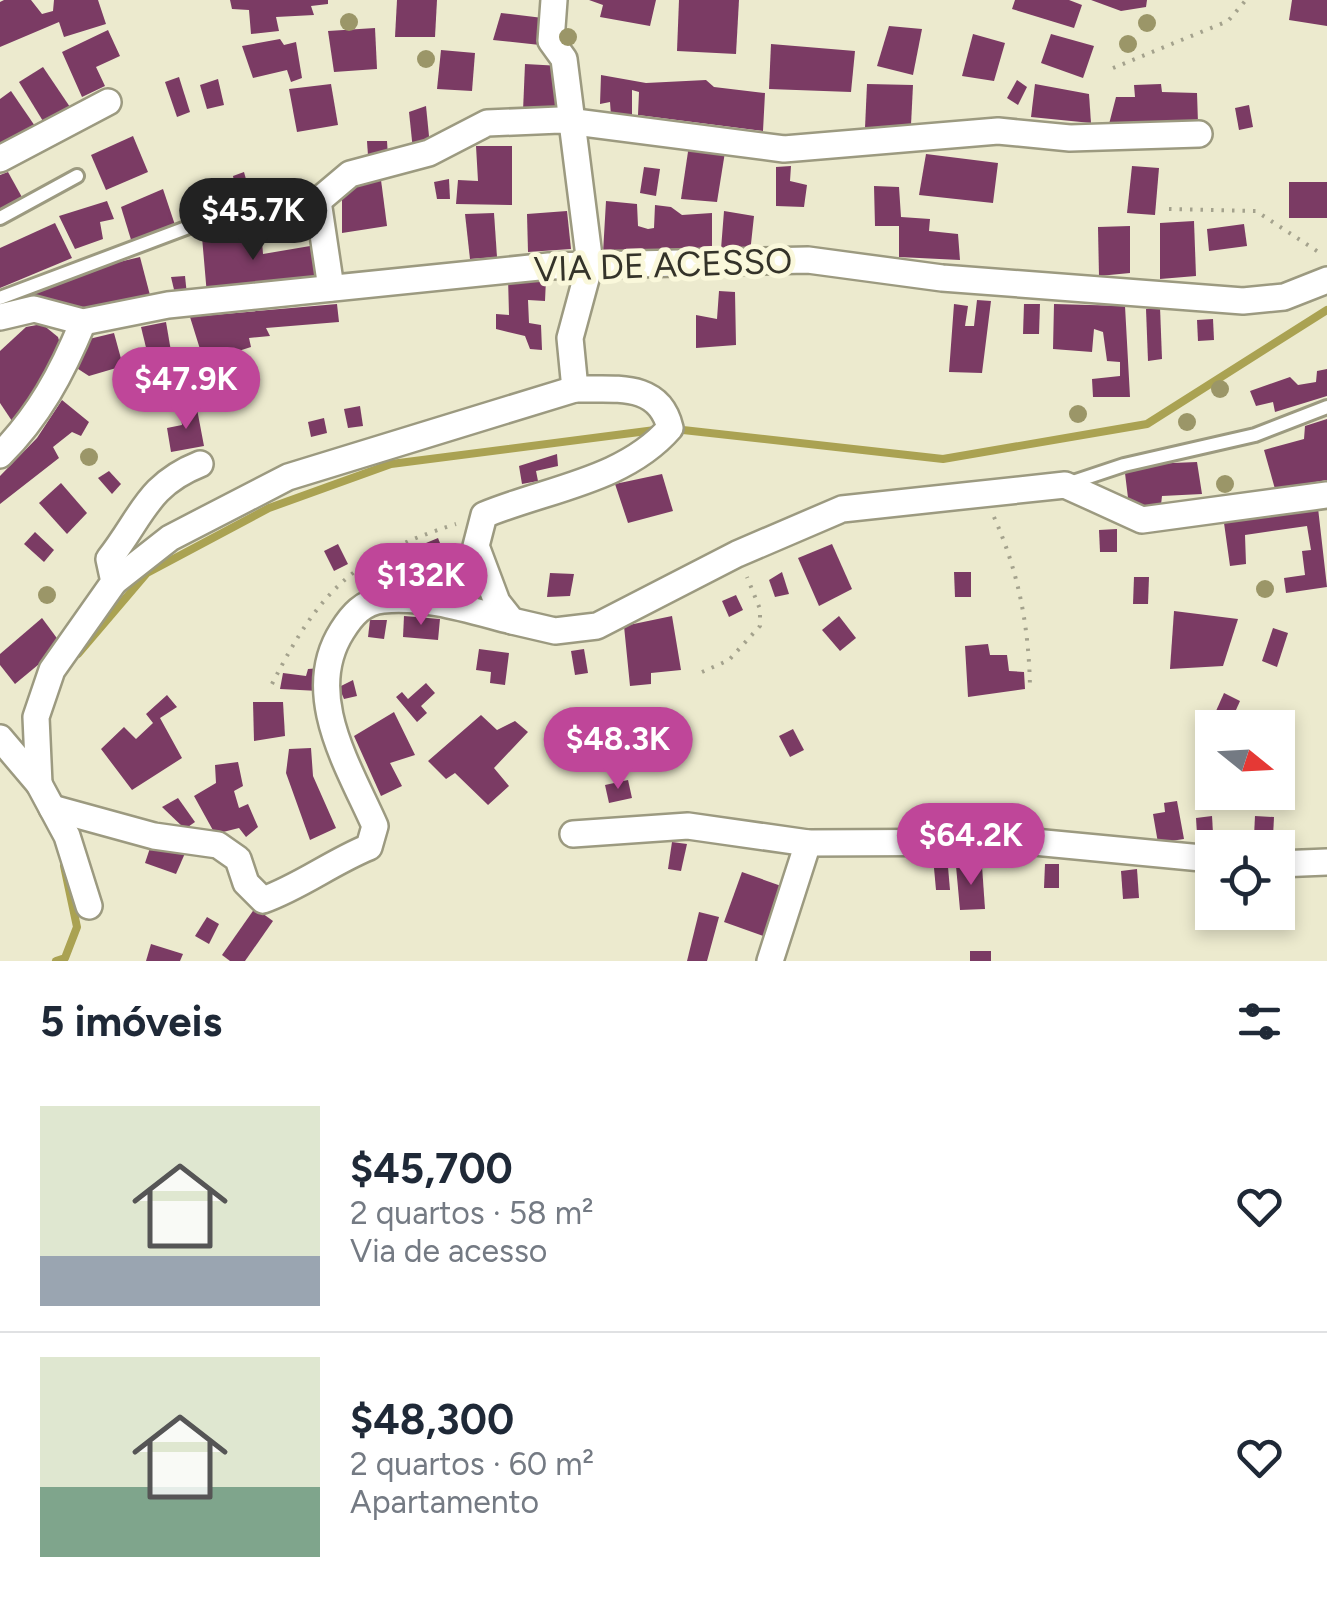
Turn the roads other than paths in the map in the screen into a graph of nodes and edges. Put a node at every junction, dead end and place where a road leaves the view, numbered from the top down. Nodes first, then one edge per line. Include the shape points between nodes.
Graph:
1 (554, 0) edge
2 (108, 102) dead end
3 (573, 122) junction
4 (1199, 134) dead end
5 (0, 159) edge
6 (77, 176) dead end
7 (318, 201) junction
8 (0, 218) edge
9 (202, 222) joint
10 (590, 264) junction
11 (1327, 280) edge
12 (331, 288) junction
13 (3, 315) edge
14 (83, 322) junction
15 (575, 390) junction
16 (1327, 407) edge
17 (0, 456) edge
18 (200, 464) dead end
19 (1065, 485) junction
20 (1327, 494) edge
21 (114, 582) junction
22 (512, 621) junction
23 (0, 738) edge
24 (39, 784) junction
25 (52, 808) junction
26 (573, 834) dead end
27 (808, 842) junction
28 (1195, 857) edge
29 (1327, 862) edge
30 (1295, 863) edge
31 (89, 906) dead end
32 (770, 961) edge

1 - 3 street via 551,41 564,59
2 - 5 street
3 - 4 street via 784,148 998,131 1070,138
3 - 7 street via 487,122 429,152 350,174
3 - 10 street
6 - 8 lane
7 - 9 street
7 - 12 street
9 - 13 lane
10 - 11 street, VIA DE ACESSO via 808,260 942,278 1243,302 1284,297
10 - 12 street, VIA DE ACESSO
10 - 15 street via 570,338
12 - 14 street, VIA DE ACESSO via 168,305
13 - 14 street, VIA DE ACESSO via 34,310
14 - 17 street via 31,424
15 - 21 street via 288,477 170,538
15 - 22 street via 643,390 666,410 670,428 650,451 605,474 484,515 476,546 497,602
16 - 19 lane via 1255,435
18 - 21 street via 171,475 151,496 110,559
19 - 20 street via 1142,520
19 - 22 street via 842,509 598,626 555,631
21 - 24 street via 52,670 36,717
22 - 25 street via 429,600 378,600 354,612 327,664 326,708 376,826 369,847 281,894 264,900 246,882 238,859 218,845 154,836
23 - 24 street
24 - 25 street
25 - 31 street
26 - 27 street via 688,826
27 - 28 street via 1034,842
27 - 32 street
29 - 30 street

